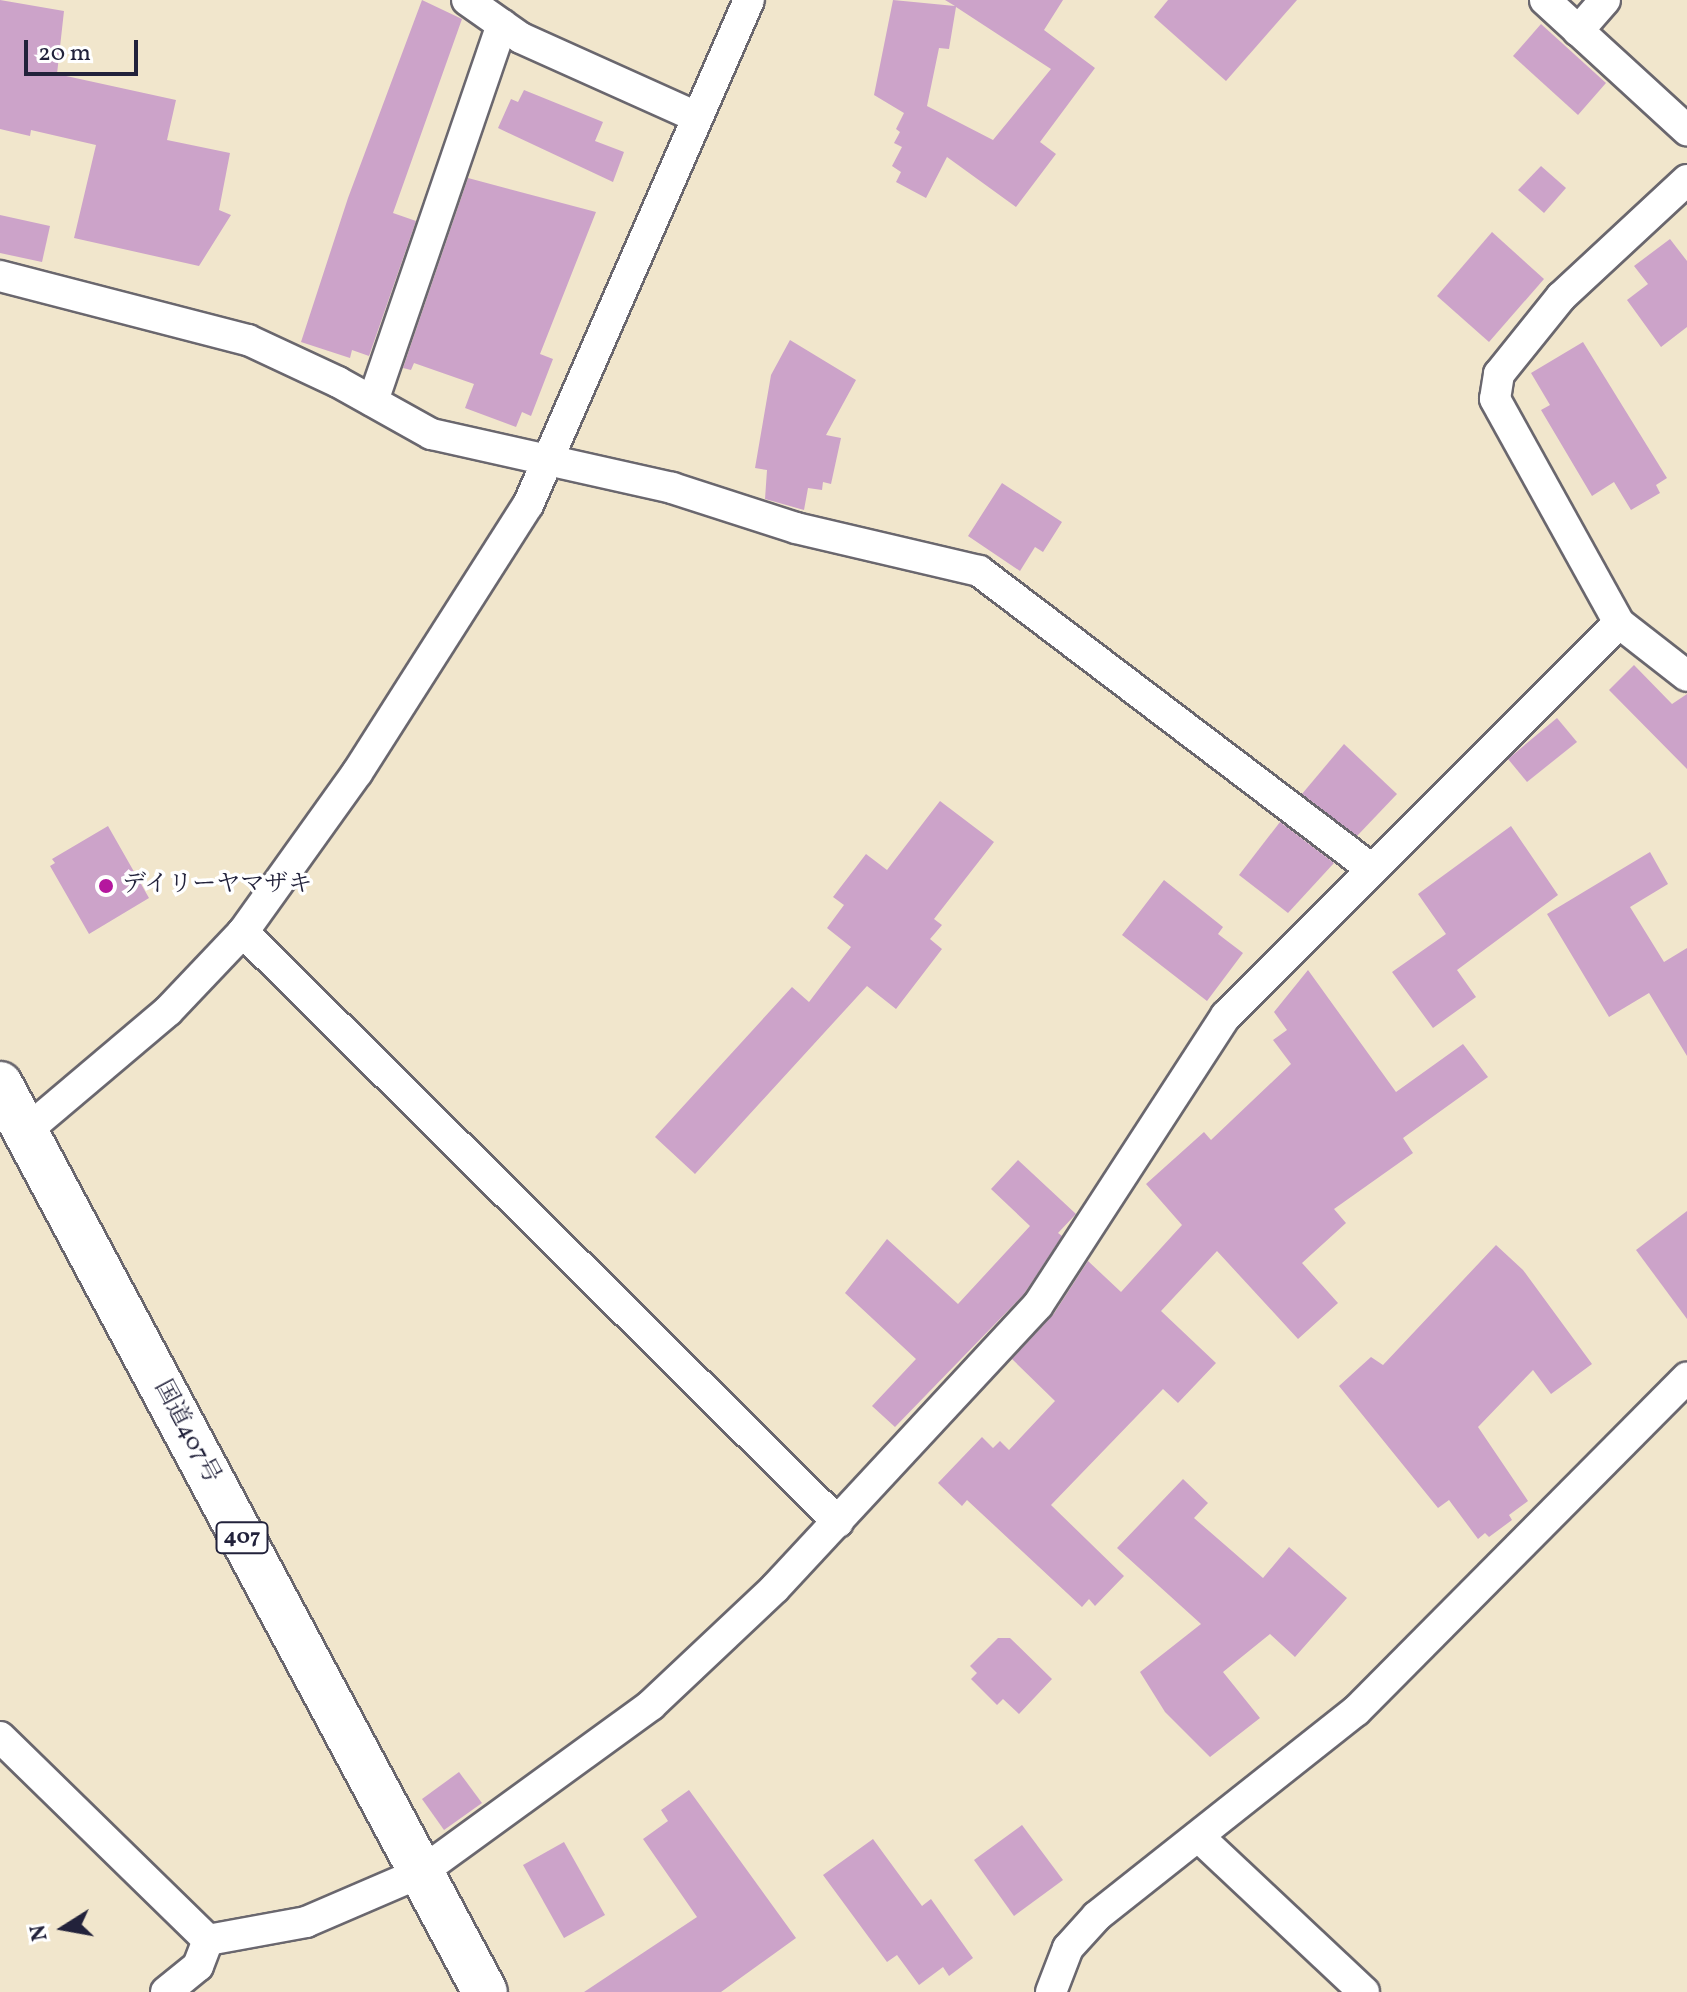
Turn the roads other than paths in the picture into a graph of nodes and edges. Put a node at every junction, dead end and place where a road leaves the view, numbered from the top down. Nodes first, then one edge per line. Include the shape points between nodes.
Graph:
1 (467, 0) edge
2 (749, 0) edge
3 (1545, 0) edge
4 (1605, 0) edge
5 (502, 24) junction
6 (1578, 31) junction
7 (697, 117) junction
8 (1687, 130) edge
9 (1687, 180) edge
10 (0, 276) edge
11 (373, 401) junction
12 (547, 457) junction
13 (1619, 623) junction
14 (1687, 676) edge
15 (1370, 868) junction
16 (243, 932) junction
17 (0, 1084) edge
18 (26, 1131) junction
19 (1687, 1378) edge
20 (838, 1522) junction
21 (0, 1737) edge
22 (1200, 1838) junction
23 (420, 1873) junction
24 (208, 1940) junction
25 (166, 1992) edge
26 (485, 1992) edge
27 (1051, 1992) edge
28 (1364, 1992) edge

1 - 5 street
2 - 7 street
3 - 6 street
4 - 6 street
5 - 7 street via 548,51
5 - 11 street
6 - 8 street
7 - 12 street
9 - 13 street via 1561,297 1499,374 1495,399
10 - 11 street via 248,340
11 - 12 street via 431,434
12 - 15 street via 672,488 796,528 979,571
12 - 16 street via 528,505 374,746
13 - 14 street
13 - 15 street
15 - 20 street via 1226,1016 1038,1305
16 - 18 street via 168,1011
16 - 20 street
17 - 18 highway, 国道407号 / 407
18 - 23 highway, 国道407号 / 407
19 - 22 street via 1356,1711
20 - 23 street via 651,1705
21 - 24 street
22 - 27 street via 1097,1916 1068,1948
22 - 28 street
23 - 24 street via 306,1922
23 - 26 highway, 国道407号 / 407
24 - 25 street via 198,1966

